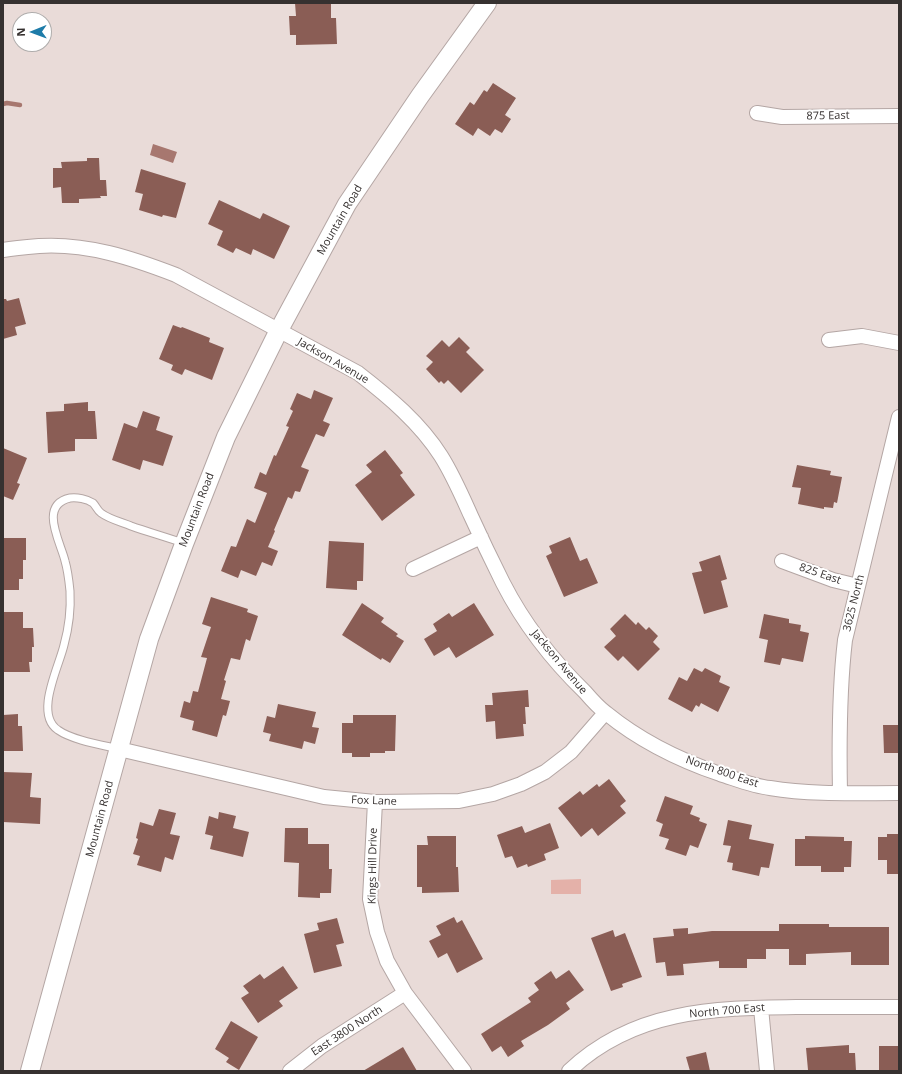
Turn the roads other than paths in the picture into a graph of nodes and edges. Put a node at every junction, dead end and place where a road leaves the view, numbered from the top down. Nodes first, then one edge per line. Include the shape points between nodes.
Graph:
1 (487, 3) edge
2 (757, 114) dead end
3 (899, 116) edge
4 (3, 250) edge
5 (278, 330) junction
6 (829, 340) dead end
7 (899, 342) edge
8 (899, 417) edge
9 (481, 537) junction
10 (184, 544) junction
11 (782, 561) dead end
12 (413, 569) dead end
13 (858, 586) junction
14 (604, 712) junction
15 (119, 749) junction
16 (840, 793) junction
17 (899, 793) edge
18 (375, 802) junction
19 (405, 993) junction
20 (899, 1006) edge
21 (762, 1008) junction
22 (30, 1071) edge
23 (290, 1071) edge
24 (464, 1071) edge
25 (569, 1071) edge
26 (767, 1071) edge

1 - 5 street, Mountain Road via 347,204
2 - 3 street, 875 East via 782,117
4 - 5 street, Jackson Avenue via 41,246 82,248 112,253 176,275
5 - 9 street, Jackson Avenue via 358,373 404,412 441,456
5 - 10 street, Mountain Road via 226,437
6 - 7 street via 862,336
8 - 13 street, 3625 North
9 - 12 street
9 - 14 street, Jackson Avenue via 504,585 528,625 555,661
10 - 15 street, Mountain Road via 149,639
10 - 15 lane via 117,521 100,512 94,504 86,500 69,498 56,508 54,528 69,579 70,616 47,707 50,723 66,735
11 - 13 street, 825 East via 833,580
13 - 16 street, 3625 North via 845,640 841,675
14 - 16 street, North 800 East via 638,736 666,751 737,780 802,793
14 - 18 street, Fox Lane via 571,752 545,772 521,784 493,794 459,801
15 - 18 street, Fox Lane via 324,797
15 - 22 street, Mountain Road
16 - 17 street, North 800 East
18 - 19 street, Kings Hill Drive via 370,899 387,961
19 - 23 street, East 3800 North via 322,1046
19 - 24 street, Kings Hill Drive
20 - 21 street, North 700 East
21 - 25 street, North 700 East via 707,1010 671,1017 634,1029 606,1043
21 - 26 street

